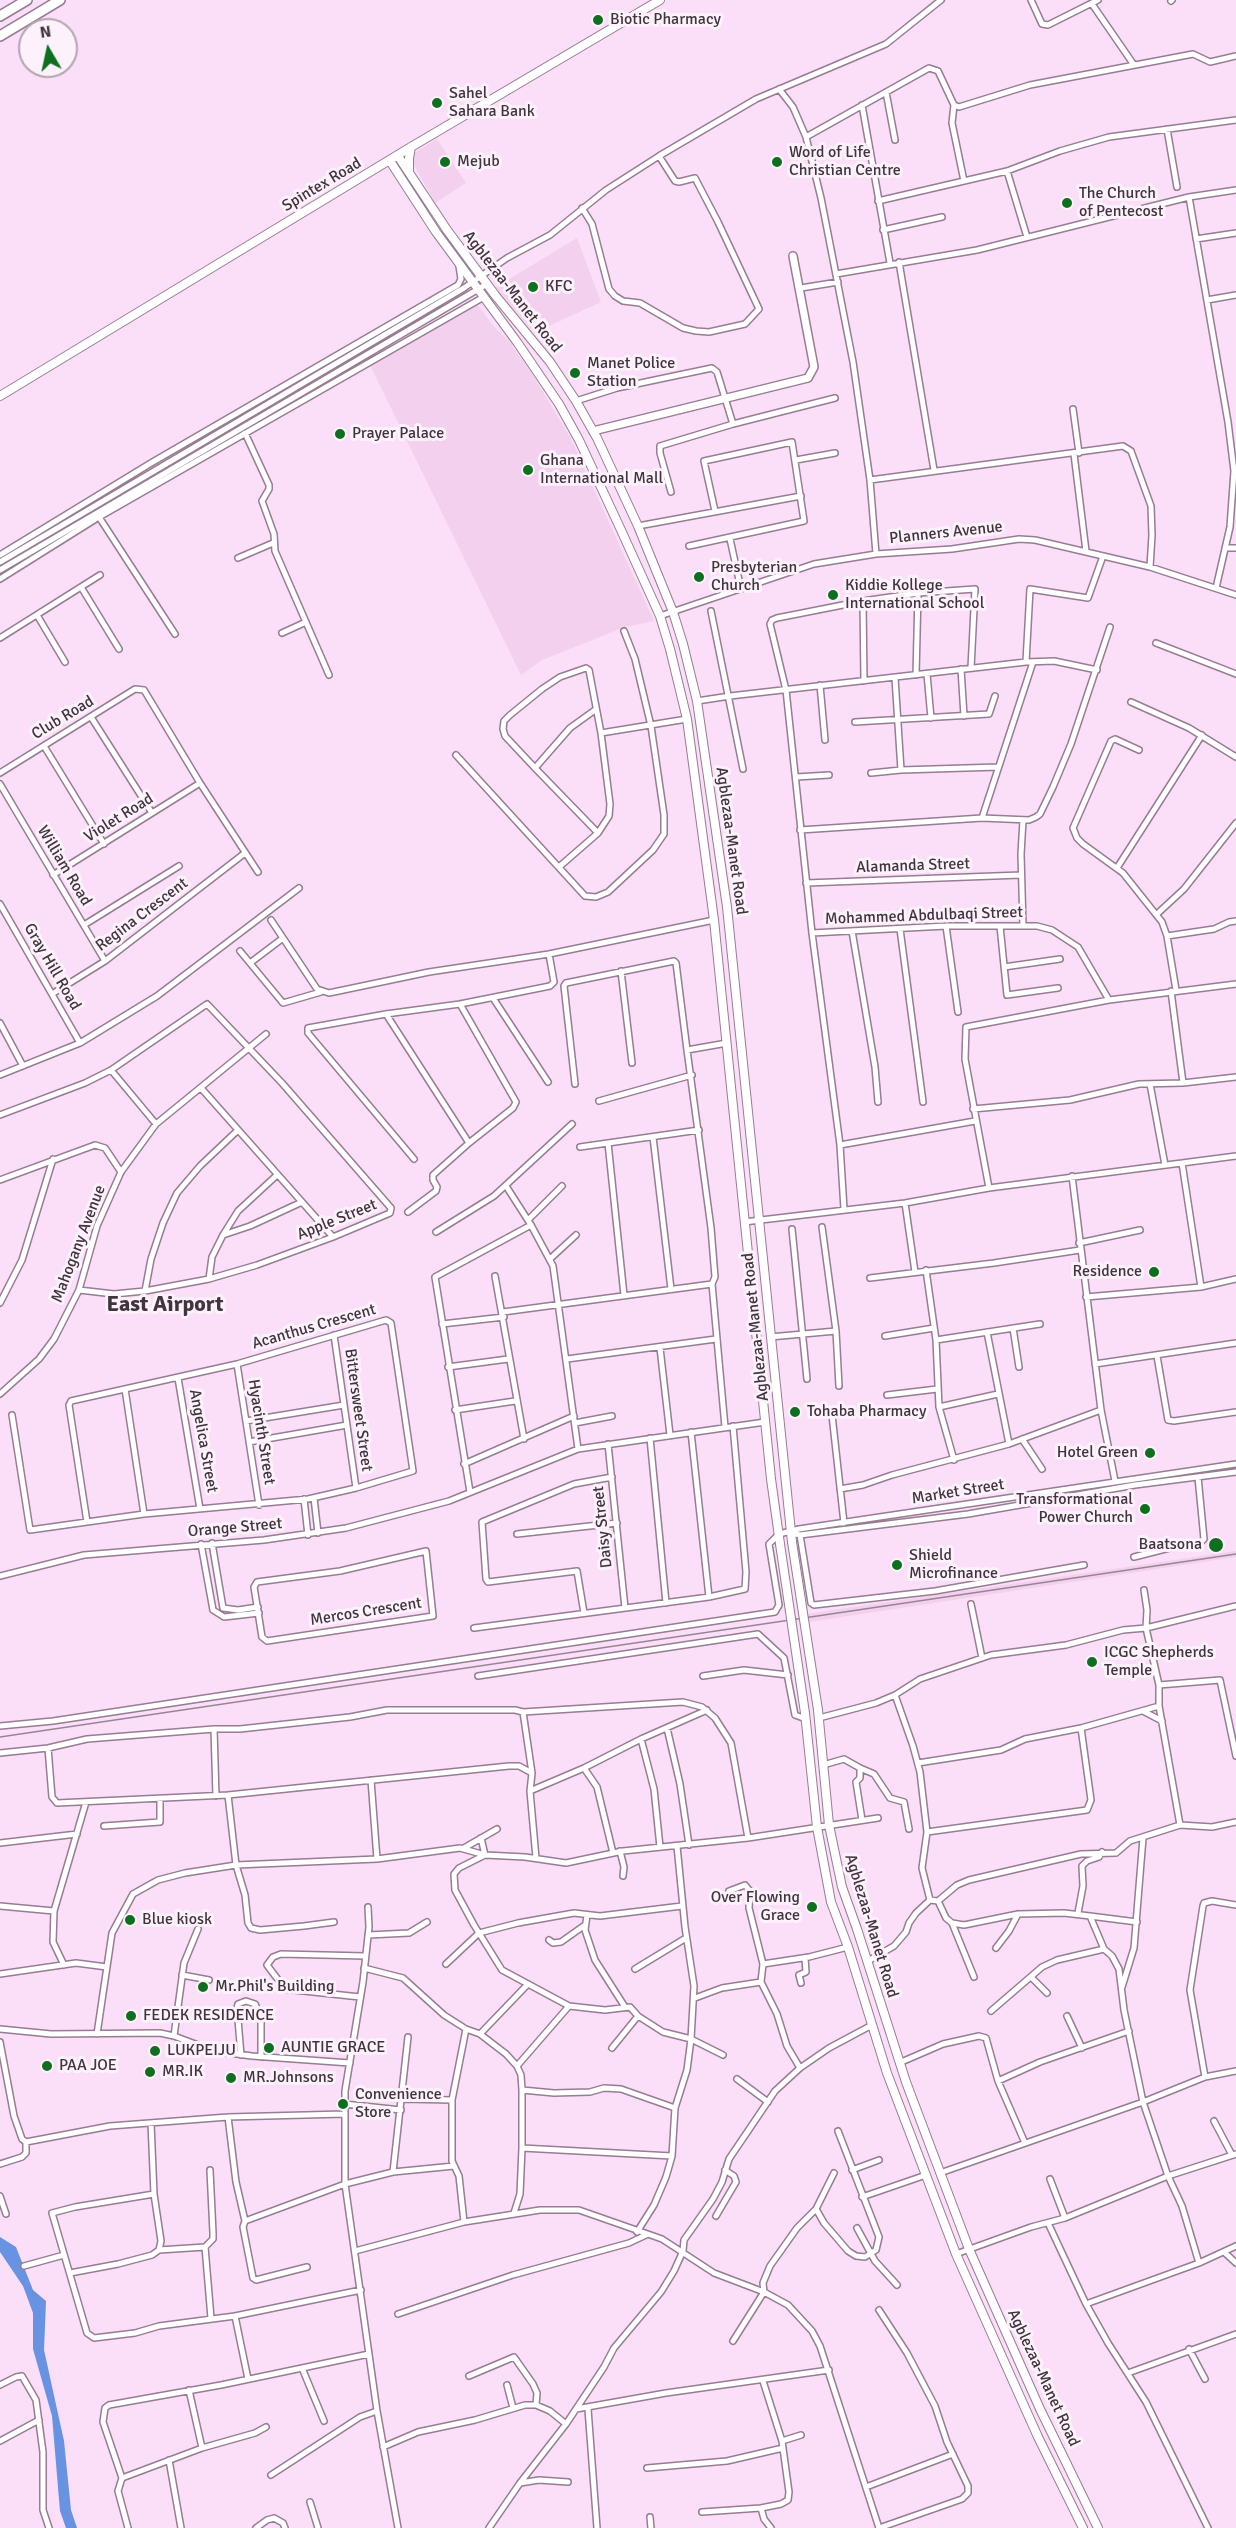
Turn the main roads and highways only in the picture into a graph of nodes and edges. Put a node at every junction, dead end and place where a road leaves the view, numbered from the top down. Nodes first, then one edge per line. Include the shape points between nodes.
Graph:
1 (27, 0) edge
2 (60, 0) edge
3 (660, 0) edge
4 (0, 16) edge
5 (0, 36) edge
6 (411, 147) junction
7 (398, 156) junction
8 (390, 161) junction
9 (381, 167) junction
10 (398, 174) junction
11 (410, 174) junction
12 (479, 273) junction
13 (470, 280) junction
14 (495, 295) junction
15 (484, 299) junction
16 (0, 396) edge
17 (1083, 2528) edge
18 (1098, 2528) edge

1 - 4 highway
2 - 5 highway
3 - 6 main road, Spintex Road
6 - 7 main road, Spintex Road
6 - 11 main road
7 - 8 main road, Spintex Road
7 - 11 main road, Agblezaa-Manet Road
8 - 9 main road, Spintex Road
8 - 10 main road, Agblezaa-Manet Road
9 - 10 main road
9 - 16 main road, Spintex Road
10 - 13 main road, Agblezaa-Manet Road
11 - 12 main road, Agblezaa-Manet Road
12 - 13 main road
12 - 14 main road, Agblezaa-Manet Road
13 - 15 main road, Agblezaa-Manet Road
14 - 15 main road
14 - 18 main road, Agblezaa-Manet Road, bridge via 550,362 593,431 673,612 697,701 728,918 792,1542 818,1714 829,1825 842,1887 900,2063 969,2249
15 - 17 main road, Agblezaa-Manet Road, bridge via 559,404 660,616 675,665 687,719 714,920 778,1534 806,1716 817,1827 831,1902 887,2073 956,2254

